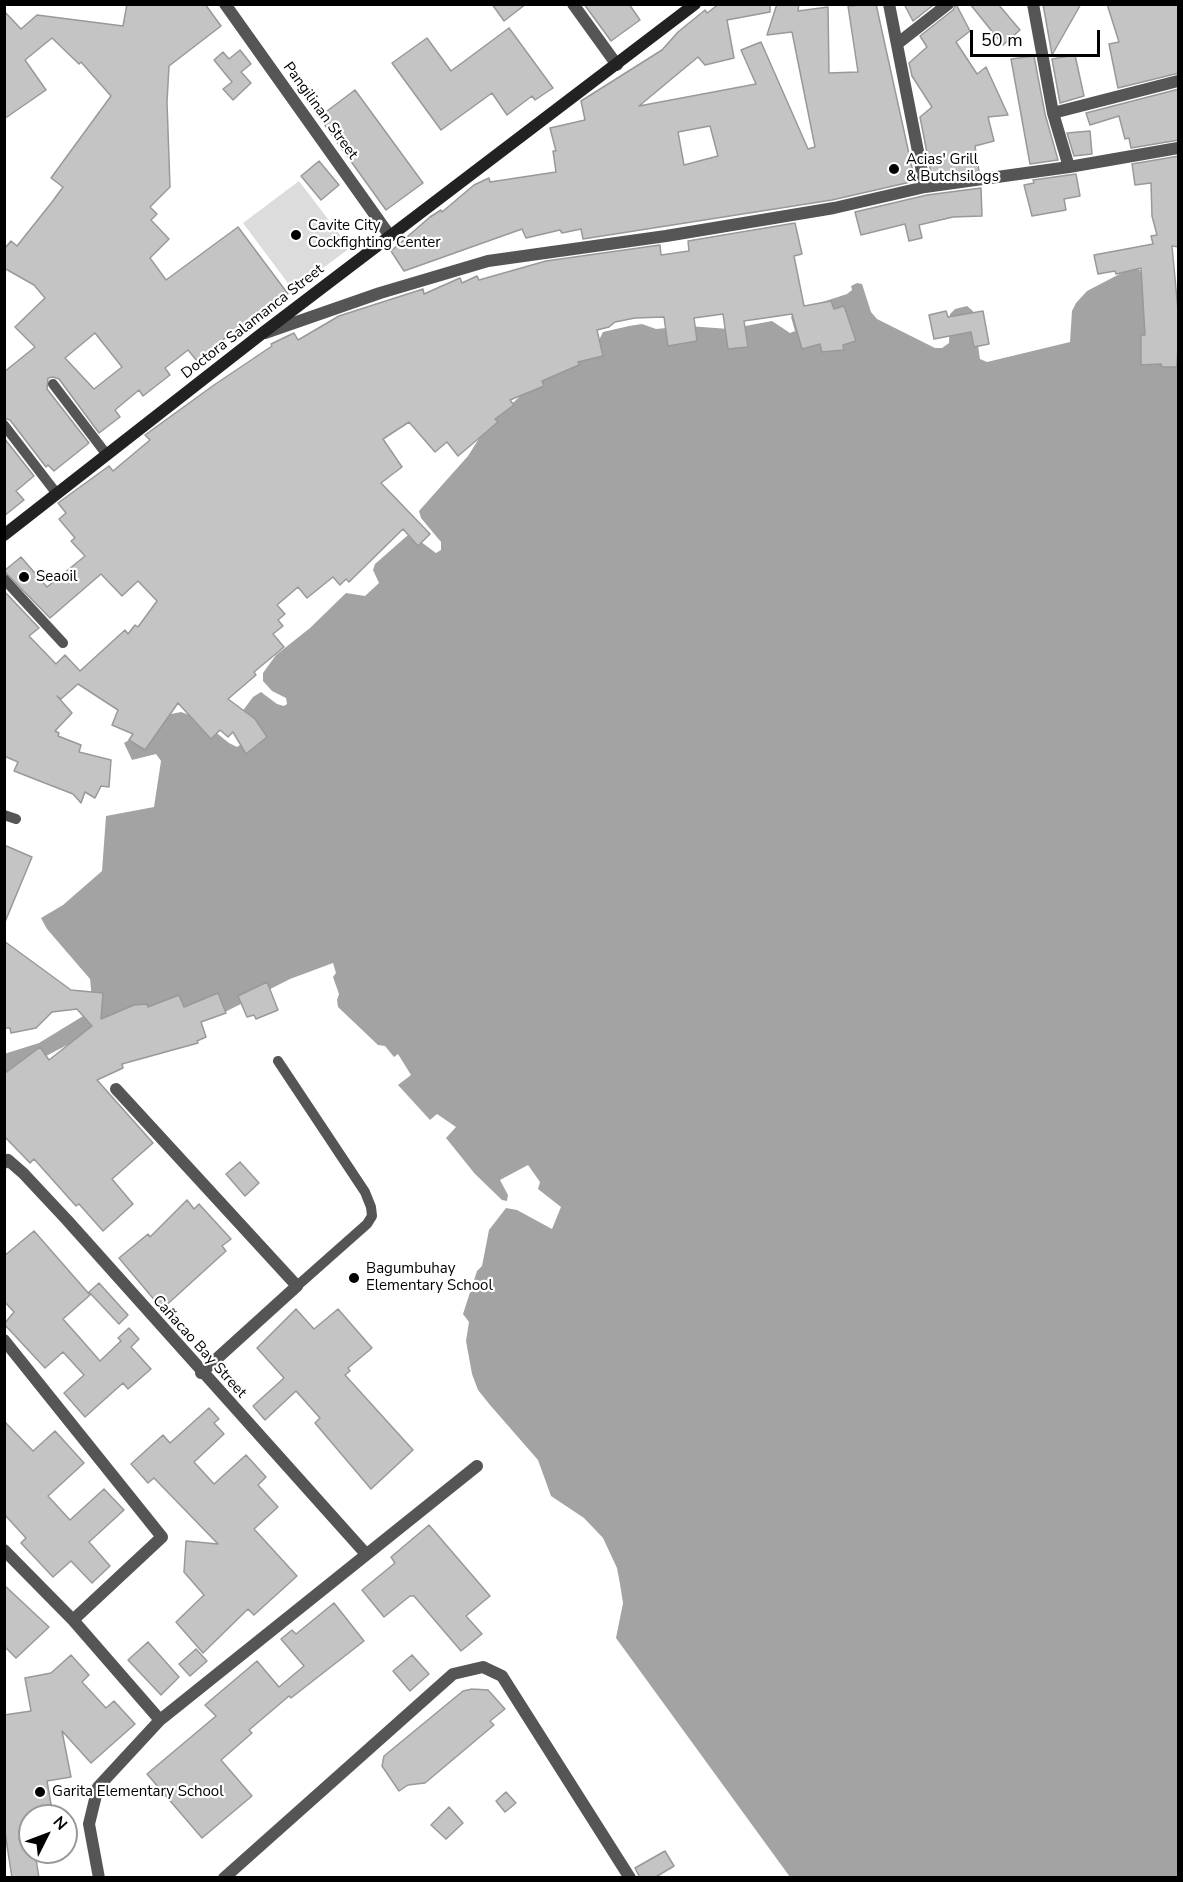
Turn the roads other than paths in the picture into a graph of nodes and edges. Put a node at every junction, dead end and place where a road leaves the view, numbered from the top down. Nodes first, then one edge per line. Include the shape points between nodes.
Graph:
1 (225, 4) edge
2 (573, 4) edge
3 (695, 4) edge
4 (889, 4) edge
5 (948, 4) edge
6 (1033, 4) edge
7 (897, 44) junction
8 (617, 65) junction
9 (1179, 81) edge
10 (1053, 113) junction
11 (1179, 148) edge
12 (1069, 167) junction
13 (925, 187) junction
14 (390, 236) junction
15 (260, 334) junction
16 (52, 384) dead end
17 (4, 424) edge
18 (107, 455) junction
19 (57, 494) junction
20 (4, 535) edge
21 (4, 579) edge
22 (63, 643) dead end
23 (4, 815) edge
24 (16, 819) dead end
25 (278, 1061) dead end
26 (116, 1089) dead end
27 (6, 1162) edge
28 (297, 1286) junction
29 (4, 1340) edge
30 (201, 1373) junction
31 (477, 1466) dead end
32 (4, 1550) edge
33 (366, 1554) junction
34 (73, 1620) junction
35 (160, 1720) junction
36 (99, 1878) edge
37 (224, 1878) edge
38 (630, 1878) edge

1 - 14 street, Pangilinan Street
2 - 8 street
3 - 8 main road, Doctora Salamanca Street
4 - 7 street
5 - 7 street
6 - 10 street
7 - 13 street
8 - 14 main road, Doctora Salamanca Street
9 - 10 street
10 - 12 street
11 - 12 street
12 - 13 street
13 - 15 street via 834,208 666,237 488,261
14 - 15 main road, Doctora Salamanca Street
15 - 18 main road, Doctora Salamanca Street
16 - 18 lane
17 - 19 lane
18 - 19 main road, Doctora Salamanca Street
19 - 20 main road, Doctora Salamanca Street
21 - 22 lane
23 - 24 lane
25 - 28 lane via 364,1192 372,1216 368,1224
26 - 28 street
27 - 30 street, Cañacao Bay Street via 67,1220
28 - 30 street
29 - 34 street via 162,1538
30 - 33 street, Cañacao Bay Street
31 - 33 street
32 - 34 street
33 - 35 street
34 - 35 street
35 - 36 street via 98,1787 89,1824
37 - 38 street via 453,1674 483,1667 502,1676

